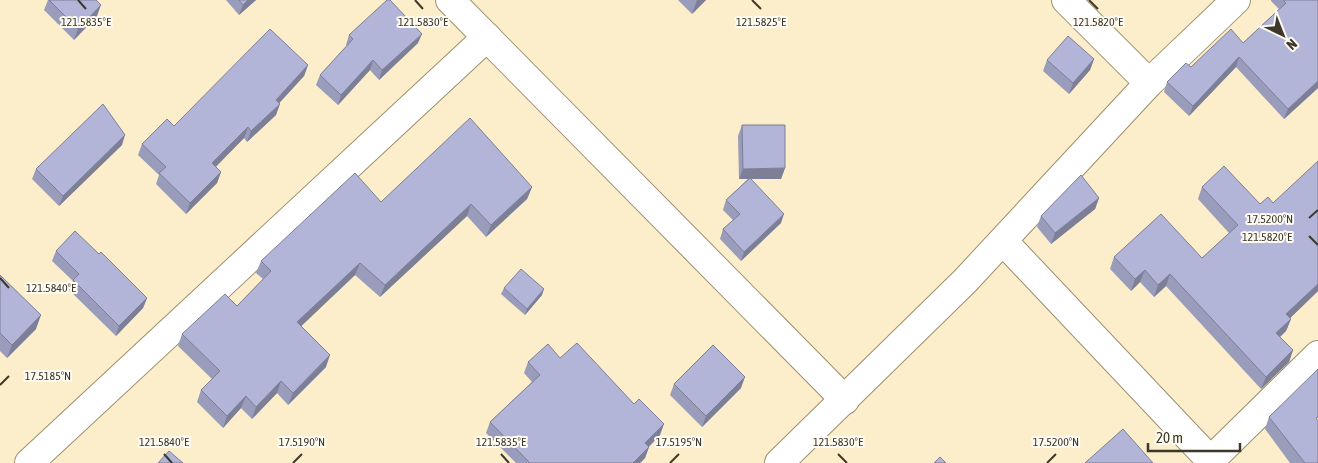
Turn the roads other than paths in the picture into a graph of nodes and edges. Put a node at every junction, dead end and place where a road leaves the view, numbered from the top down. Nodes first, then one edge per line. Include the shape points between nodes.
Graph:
1 (450, 0) edge
2 (1066, 0) edge
3 (1236, 0) edge
4 (487, 37) junction
5 (1149, 83) junction
6 (1004, 242) junction
7 (1318, 355) edge
8 (846, 400) junction
9 (1212, 462) edge
10 (29, 463) edge
11 (779, 463) edge

1 - 4 street
2 - 5 street
3 - 5 street
4 - 8 street
4 - 10 street
5 - 6 street via 1085,149
6 - 8 street
6 - 9 street
7 - 9 street
8 - 11 street

